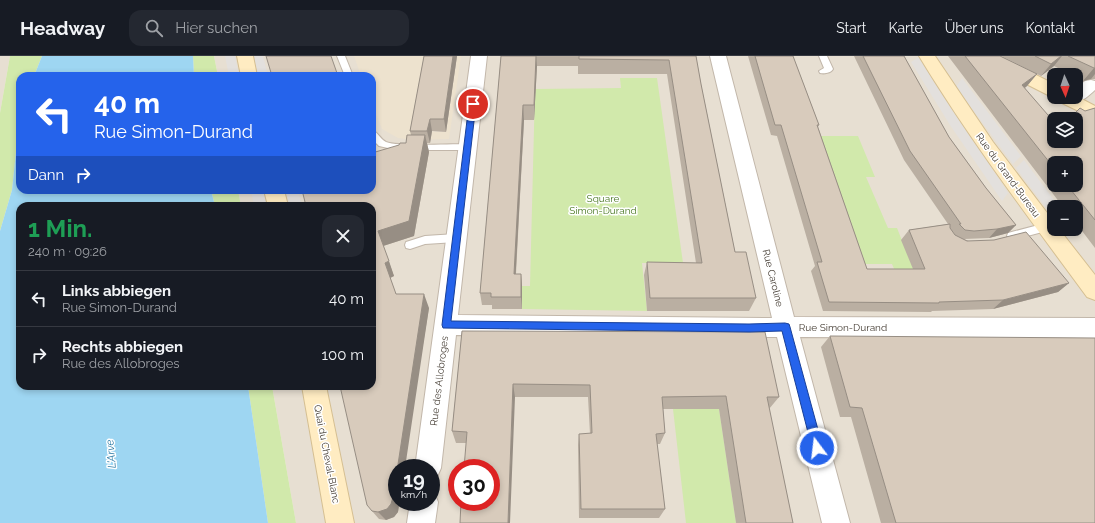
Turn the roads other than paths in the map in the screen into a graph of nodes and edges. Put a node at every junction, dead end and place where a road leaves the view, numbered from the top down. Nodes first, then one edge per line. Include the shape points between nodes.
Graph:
1 (245, 56) edge
2 (341, 56) edge
3 (479, 56) edge
4 (718, 56) edge
5 (823, 56) edge
6 (927, 56) edge
7 (985, 56) edge
8 (823, 71) dead end
9 (248, 72) edge
10 (347, 72) edge
11 (1091, 85) dead end
12 (1047, 87) edge
13 (1083, 90) edge
14 (1081, 104) edge
15 (1095, 113) edge
16 (376, 137) edge
17 (467, 147) junction
18 (1046, 227) junction
19 (456, 238) junction
20 (1000, 239) edge
21 (410, 245) dead end
22 (1095, 291) edge
23 (446, 325) junction
24 (785, 327) junction
25 (1095, 328) edge
26 (315, 390) edge
27 (429, 459) edge
28 (423, 511) edge
29 (340, 523) edge
30 (422, 523) edge
31 (836, 523) edge

1 - 9 street
2 - 10 lane
3 - 17 street, Rue des Allobroges
4 - 24 street, Rue Caroline
5 - 8 lane via 828,70
6 - 18 street, Rue du Grand-Bureau via 946,89
7 - 12 street
11 - 13 street
14 - 15 street
16 - 17 lane via 382,144 397,147
17 - 19 street, Rue des Allobroges
18 - 20 lane
18 - 22 street, Rue du Grand-Bureau
19 - 21 lane via 425,240
19 - 23 street, Rue des Allobroges
23 - 24 street, Rue Simon-Durand
23 - 27 street, Rue des Allobroges
24 - 25 street, Rue Simon-Durand
24 - 31 street, Rue Caroline
26 - 29 street, Quai du Cheval-Blanc
28 - 30 street

